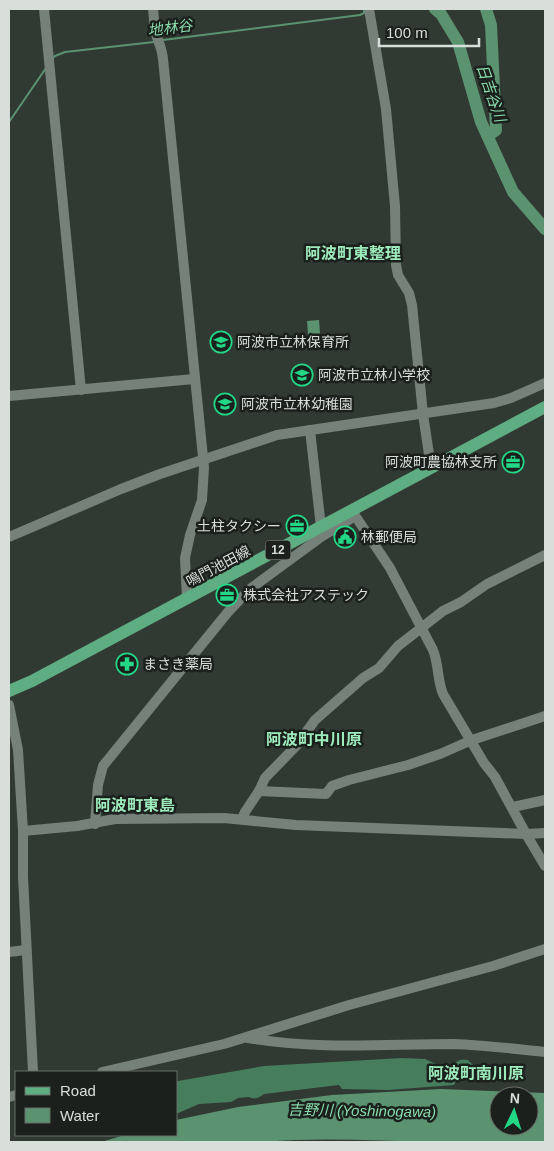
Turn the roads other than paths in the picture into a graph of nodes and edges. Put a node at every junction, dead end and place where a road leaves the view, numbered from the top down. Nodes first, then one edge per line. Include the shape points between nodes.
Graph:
1 (44, 9) edge
2 (153, 9) edge
3 (369, 9) edge
4 (194, 379) junction
5 (545, 384) edge
6 (81, 390) junction
7 (9, 396) edge
8 (545, 407) edge
9 (423, 414) junction
10 (310, 430) junction
11 (202, 460) junction
12 (431, 468) junction
13 (353, 513) junction
14 (320, 527) junction
15 (9, 537) edge
16 (545, 555) edge
17 (187, 599) junction
18 (422, 628) junction
19 (9, 691) edge
20 (9, 704) edge
21 (545, 716) edge
22 (12, 731) edge
23 (472, 740) junction
24 (259, 791) junction
25 (545, 800) edge
26 (513, 807) junction
27 (242, 819) junction
28 (95, 824) junction
29 (23, 831) junction
30 (545, 833) edge
31 (526, 834) junction
32 (545, 866) edge
33 (545, 949) edge
34 (26, 950) junction
35 (9, 952) edge
36 (245, 1038) junction
37 (545, 1052) edge
38 (33, 1071) edge
39 (106, 1071) edge

1 - 6 street
2 - 4 street via 159,40
3 - 9 street via 386,109 395,206 396,265 412,305
4 - 6 street
4 - 11 street
5 - 9 street via 494,403
6 - 7 street
8 - 12 main road, 鳴門池田線 / 12
9 - 10 street
9 - 12 street
10 - 11 street via 277,435
10 - 14 street
11 - 15 street via 121,489
11 - 17 street via 202,500 185,558
12 - 13 main road, 鳴門池田線 / 12
13 - 14 main road, 鳴門池田線 / 12
13 - 18 street via 390,568
13 - 28 street via 250,589 228,612 103,766
14 - 17 main road, 鳴門池田線 / 12
16 - 18 street via 487,584
17 - 19 main road, 鳴門池田線 / 12
18 - 23 street via 438,664 438,682 443,694
18 - 24 street via 315,720 297,745 265,778
20 - 22 street
21 - 23 street
22 - 29 street
23 - 24 street via 408,765 332,786 326,794
23 - 26 street
24 - 27 street
25 - 26 street
26 - 31 street
27 - 28 street via 140,818
27 - 31 street via 296,826
28 - 29 street
29 - 34 street
30 - 31 street
31 - 32 street
33 - 36 street
34 - 35 street
34 - 38 street
36 - 37 street via 304,1045 456,1044
36 - 39 street

